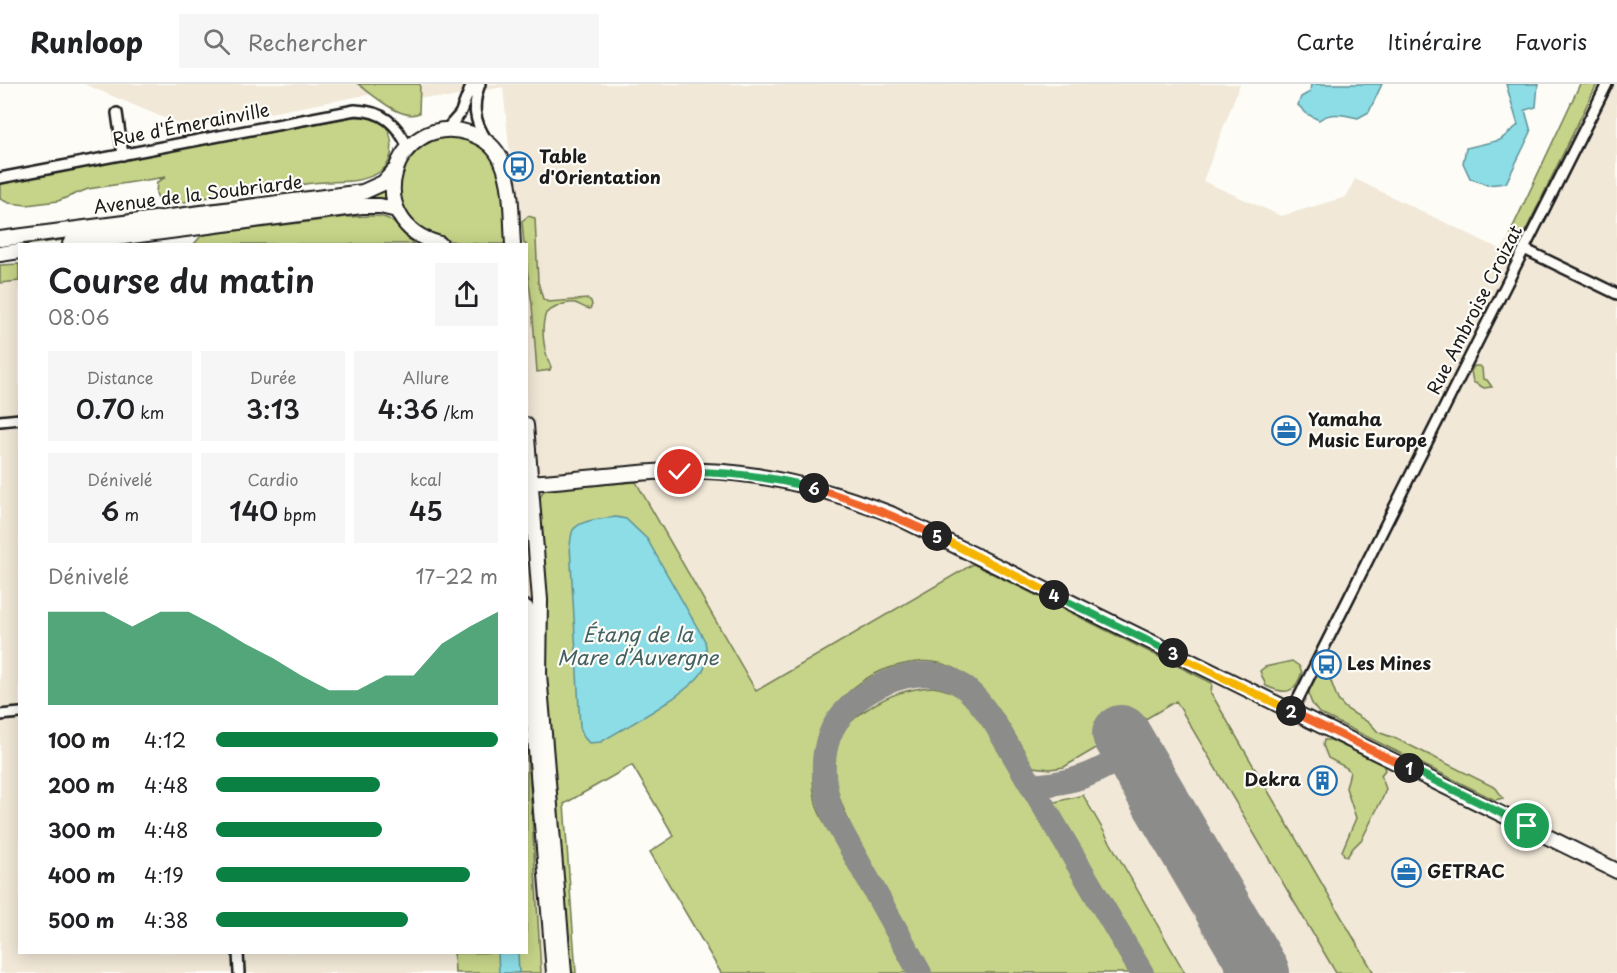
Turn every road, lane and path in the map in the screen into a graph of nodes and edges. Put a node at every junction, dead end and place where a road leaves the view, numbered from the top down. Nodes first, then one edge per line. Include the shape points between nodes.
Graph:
1 (472, 84) edge
2 (480, 84) edge
3 (1607, 84) edge
4 (117, 113) dead end
5 (445, 131) junction
6 (489, 143) junction
7 (408, 147) junction
8 (123, 155) junction
9 (394, 171) junction
10 (0, 178) edge
11 (397, 210) junction
12 (0, 239) edge
13 (78, 243) edge
14 (436, 243) edge
15 (513, 243) edge
16 (1524, 249) junction
17 (18, 251) edge
18 (0, 254) edge
19 (1617, 294) edge
20 (18, 419) edge
21 (0, 421) edge
22 (528, 464) edge
23 (529, 483) edge
24 (528, 630) edge
25 (532, 675) edge
26 (1292, 711) junction
27 (18, 713) edge
28 (0, 715) edge
29 (1617, 871) edge
30 (238, 954) edge
31 (239, 973) edge
32 (554, 973) edge
33 (564, 973) edge

1 - 5 street via 457,118
2 - 6 street via 475,116
3 - 16 street, Rue Ambroise Croizat
4 - 8 street
5 - 6 main road via 467,132
5 - 7 main road
6 - 15 main road via 507,176
7 - 8 street, Rue d'Émerainville via 382,115 355,110
7 - 9 main road
8 - 10 street, Rue d'Émerainville
9 - 11 main road
9 - 12 main road, Avenue de la Soubriarde via 383,183 363,192
11 - 13 main road, Avenue de la Soubriarde via 371,205
11 - 14 main road via 415,234
16 - 19 street
16 - 26 street, Rue Ambroise Croizat
17 - 18 main road
20 - 21 street
22 - 23 main road
23 - 25 main road via 540,600
23 - 26 main road via 705,471 780,481 859,502 891,514
24 - 25 main road
25 - 32 main road
25 - 33 main road
26 - 29 main road
27 - 28 street
30 - 31 street

